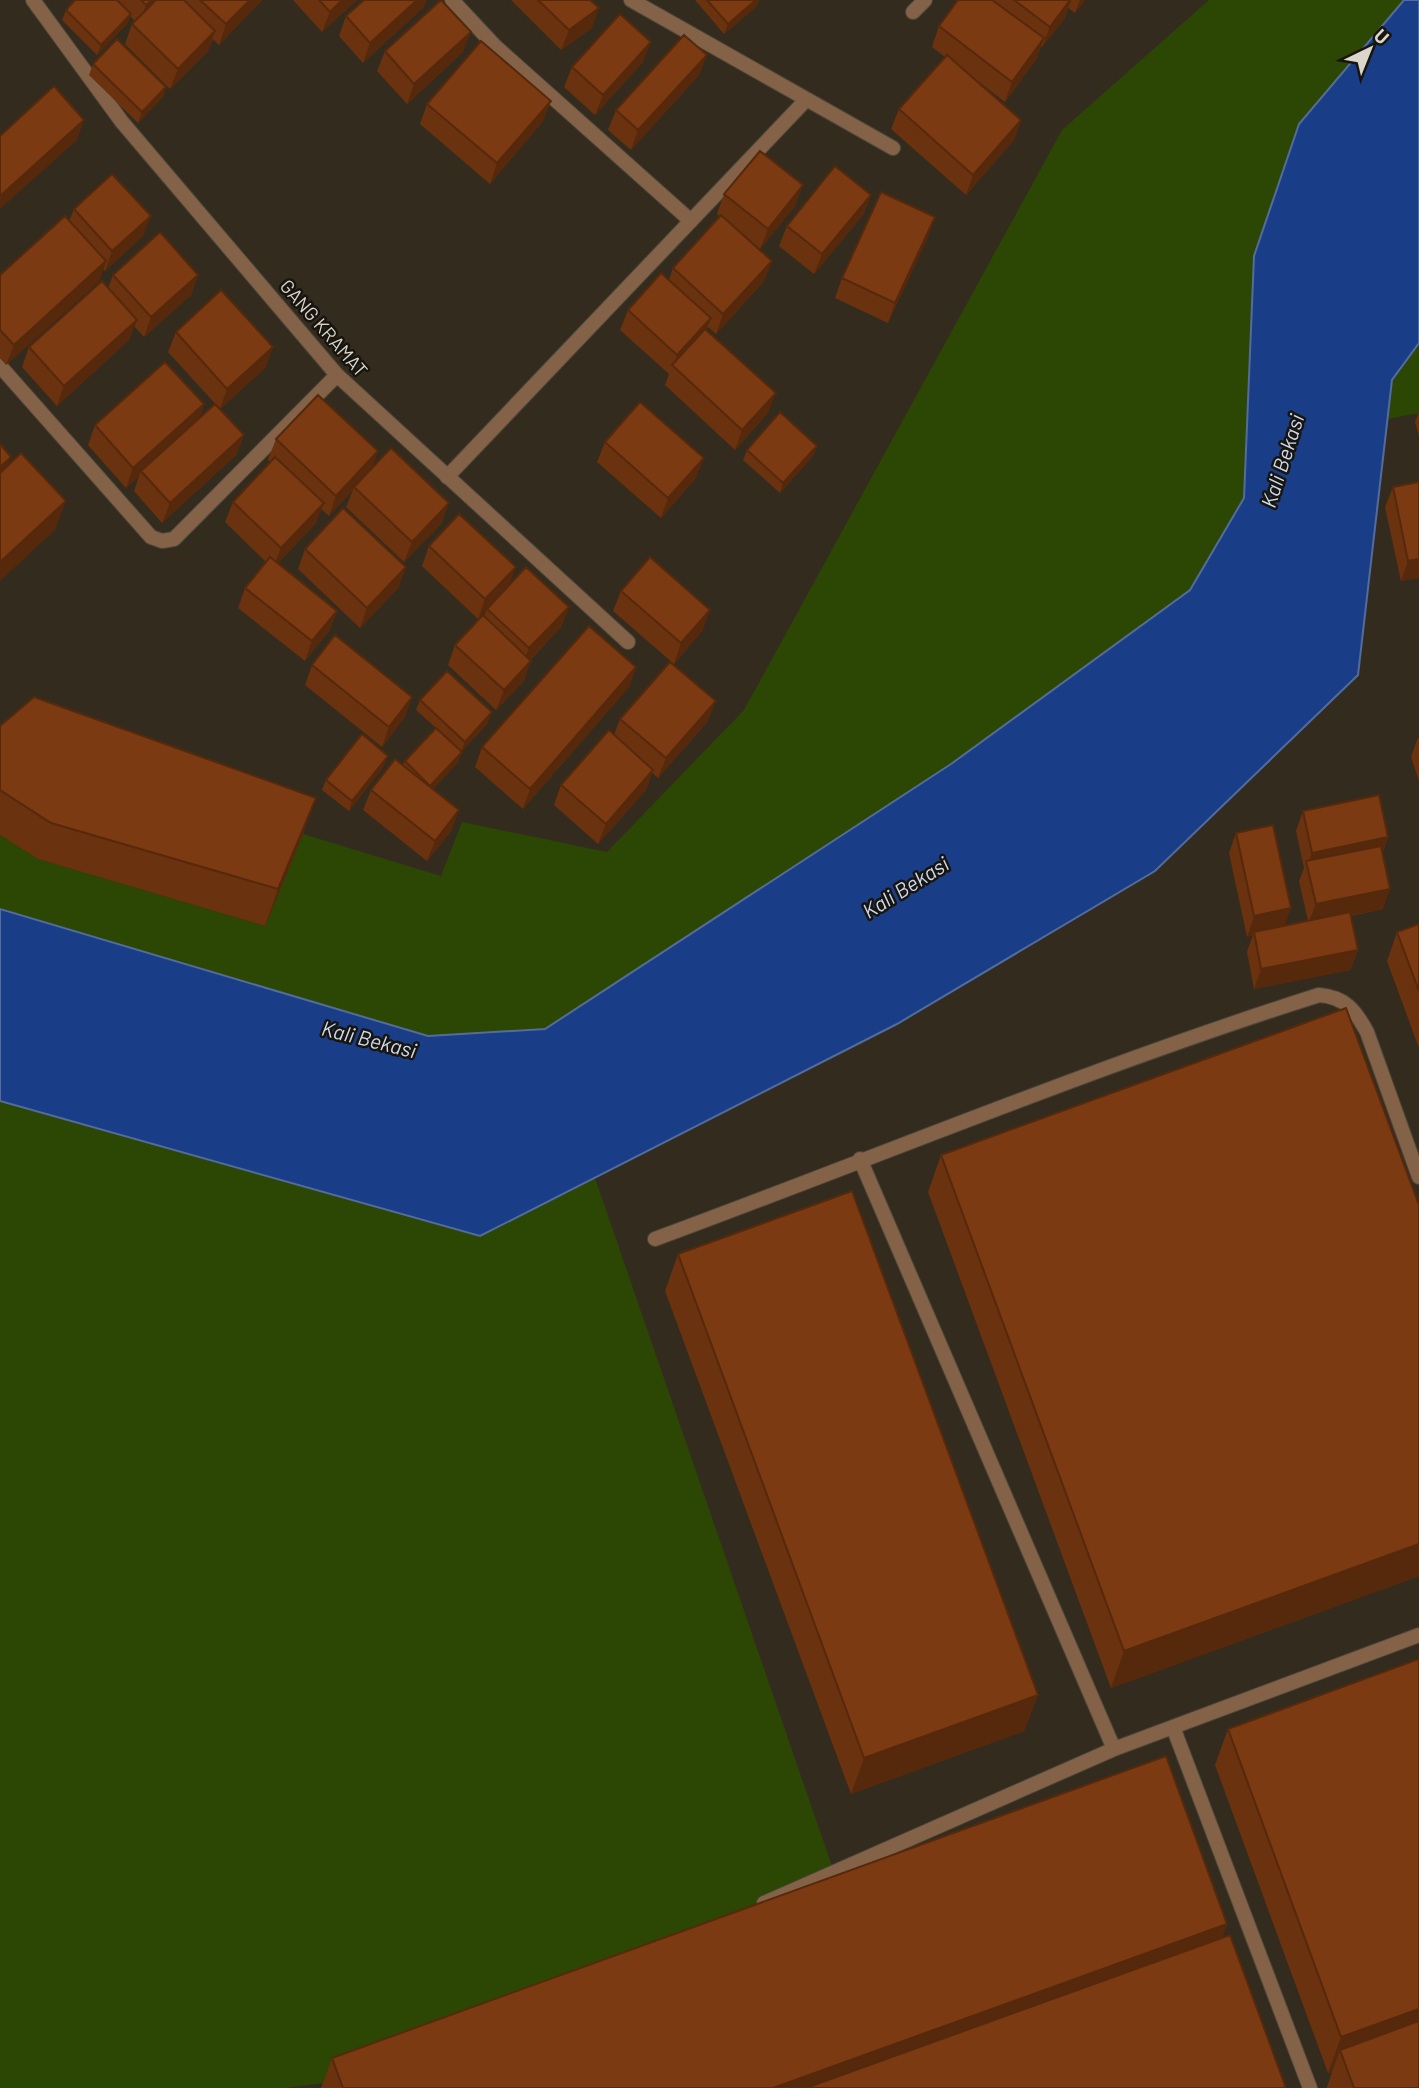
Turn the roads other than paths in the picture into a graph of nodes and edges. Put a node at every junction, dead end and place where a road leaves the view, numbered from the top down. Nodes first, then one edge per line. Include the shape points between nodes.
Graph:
1 (33, 0) edge
2 (452, 0) edge
3 (631, 0) edge
4 (925, 0) edge
5 (913, 12) dead end
6 (805, 101) junction
7 (893, 148) dead end
8 (691, 221) junction
9 (0, 366) edge
10 (337, 375) junction
11 (447, 477) junction
12 (628, 642) dead end
13 (860, 1159) junction
14 (1419, 1177) edge
15 (655, 1240) dead end
16 (1419, 1635) edge
17 (1173, 1727) junction
18 (1114, 1749) junction
19 (746, 1911) edge
20 (1310, 2088) edge

1 - 10 street, GANG KRAMAT via 122,121
2 - 8 street via 495,46
3 - 6 street
4 - 5 street
6 - 7 street
6 - 8 street
8 - 11 street
9 - 10 street via 151,537 162,541 174,539
10 - 11 street, GANG KRAMAT
11 - 12 street, GANG KRAMAT
13 - 14 street via 1319,995 1348,1003 1367,1032
13 - 15 street
13 - 18 street
16 - 17 street
17 - 18 street
17 - 20 street
18 - 19 street

